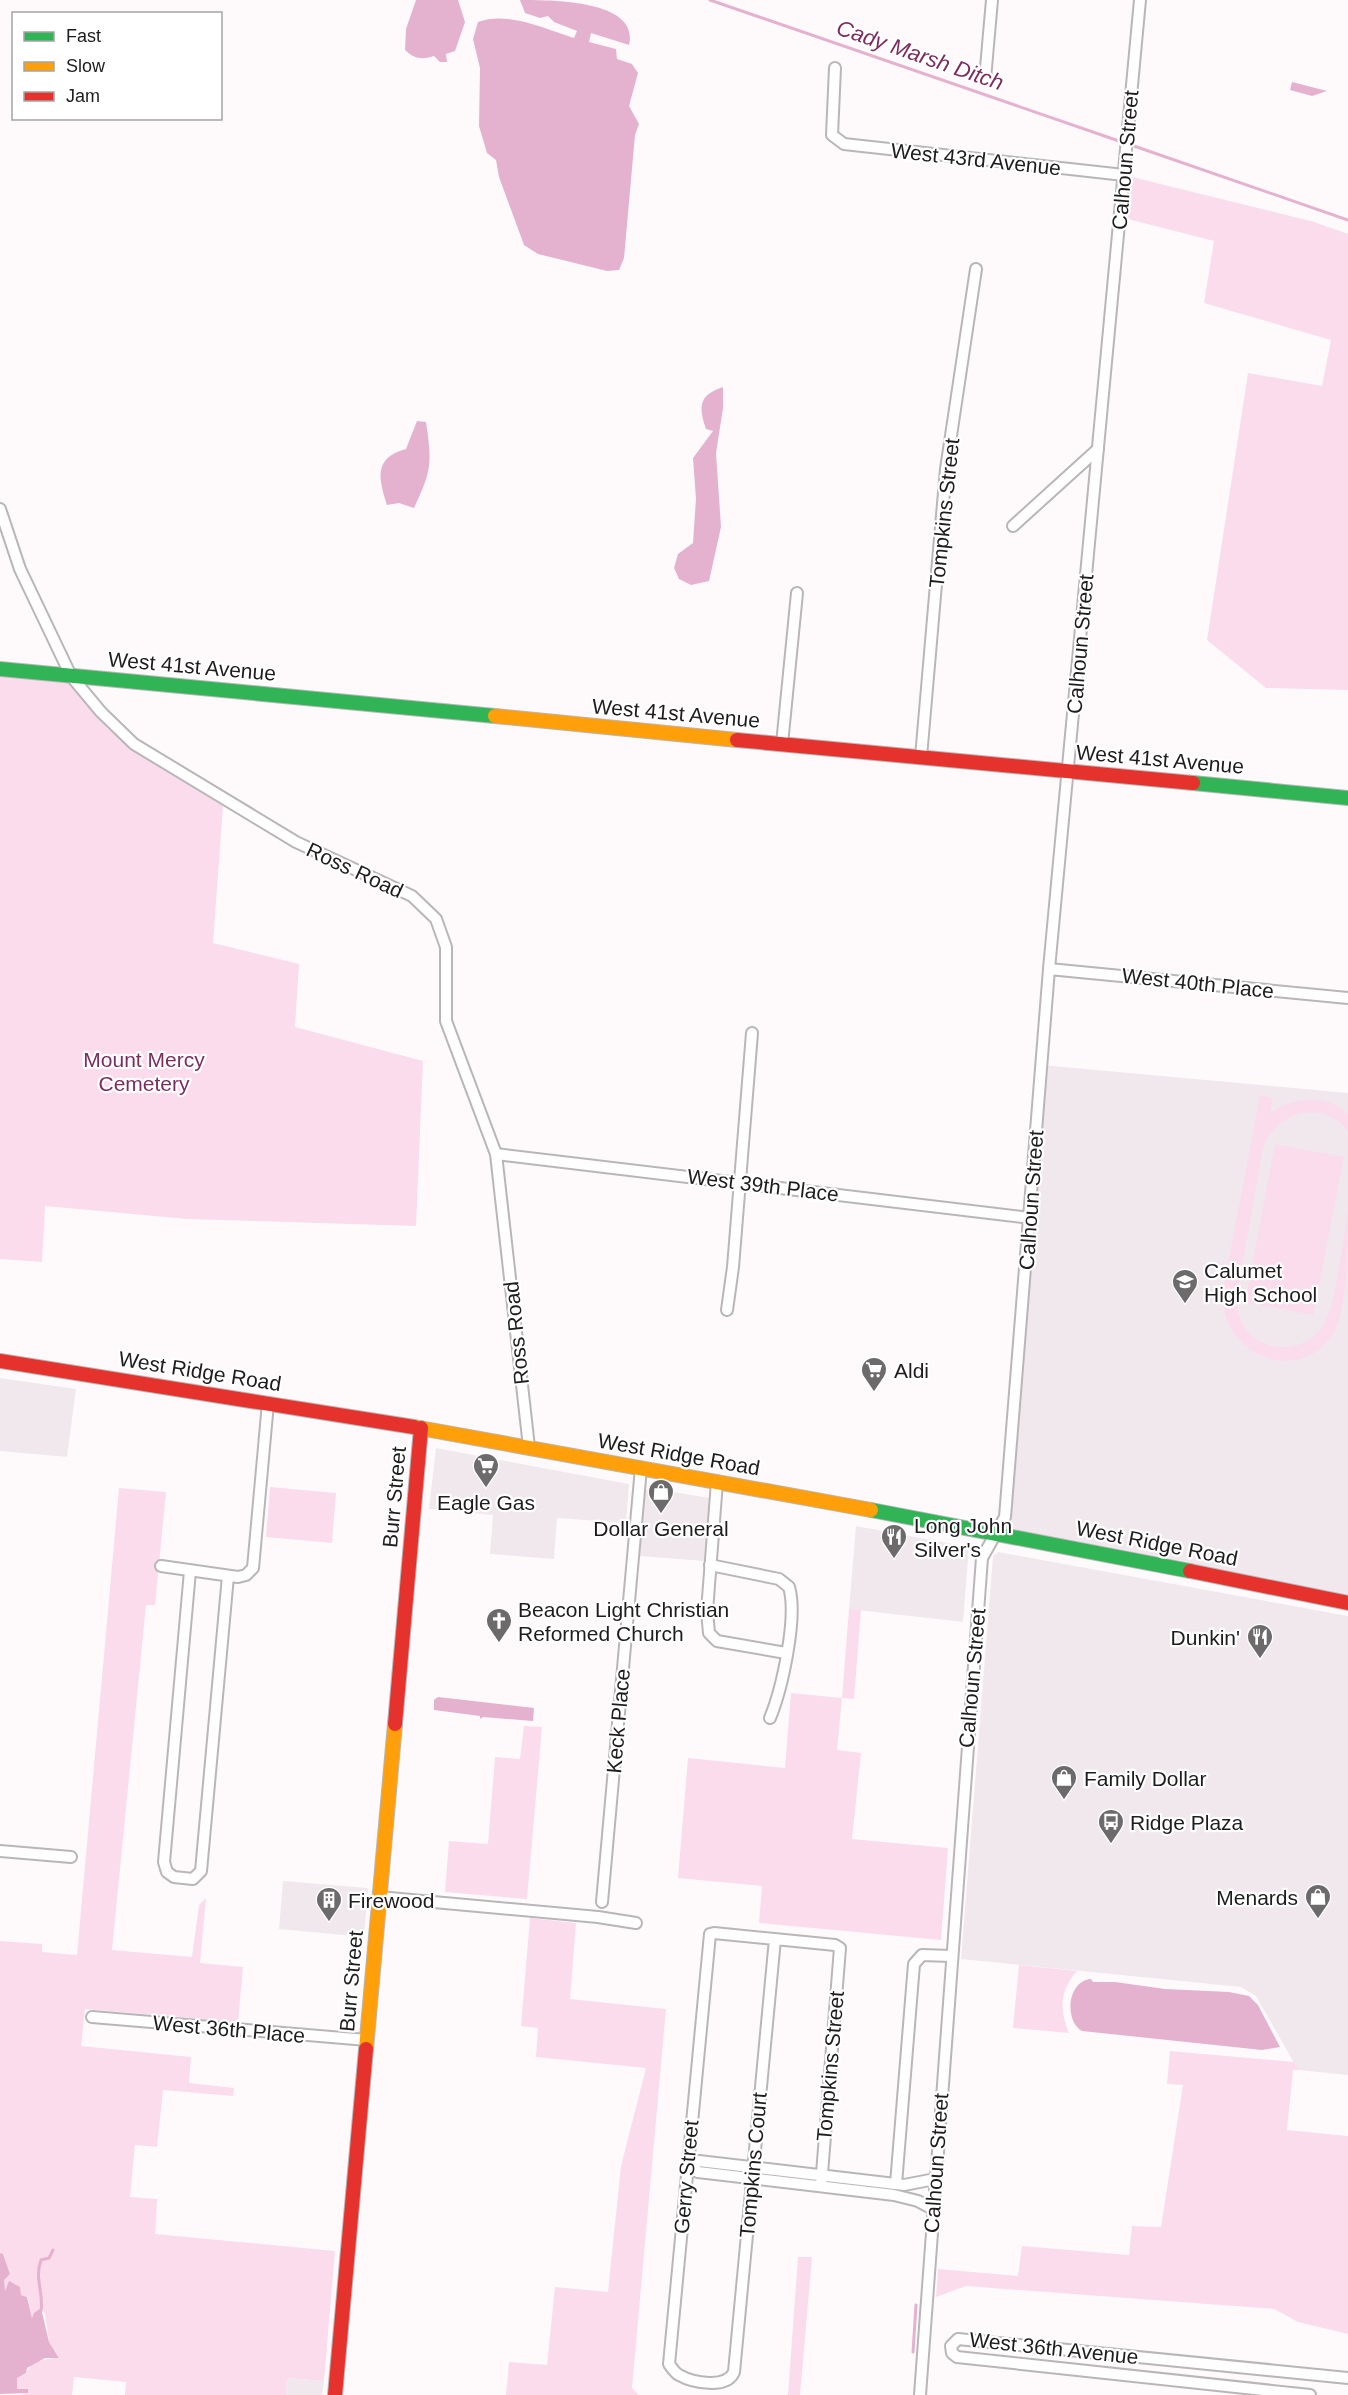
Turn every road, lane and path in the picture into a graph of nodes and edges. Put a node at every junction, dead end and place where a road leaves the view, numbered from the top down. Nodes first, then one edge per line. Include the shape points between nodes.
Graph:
1 (992, 0) edge
2 (1140, 0) edge
3 (835, 68) dead end
4 (985, 79) dead end
5 (1124, 175) junction
6 (976, 269) dead end
7 (1098, 449) junction
8 (0, 509) edge
9 (1013, 526) dead end
10 (796, 593) dead end
11 (0, 669) edge
12 (71, 676) junction
13 (782, 744) junction
14 (921, 757) junction
15 (1069, 771) junction
16 (1348, 798) edge
17 (1048, 969) junction
18 (1348, 998) edge
19 (752, 1033) dead end
20 (496, 1154) junction
21 (739, 1181) junction
22 (1030, 1218) junction
23 (727, 1310) dead end
24 (0, 1361) edge
25 (268, 1402) junction
26 (421, 1428) junction
27 (529, 1447) junction
28 (641, 1468) junction
29 (717, 1482) junction
30 (996, 1533) junction
31 (710, 1565) junction
32 (161, 1566) dead end
33 (190, 1571) junction
34 (228, 1576) junction
35 (1348, 1603) edge
36 (786, 1653) junction
37 (770, 1718) dead end
38 (0, 1851) edge
39 (71, 1857) dead end
40 (379, 1897) junction
41 (602, 1902) dead end
42 (636, 1923) dead end
43 (775, 1939) junction
44 (951, 1956) junction
45 (92, 2017) dead end
46 (367, 2040) junction
47 (689, 2166) junction
48 (752, 2173) junction
49 (935, 2178) junction
50 (821, 2181) junction
51 (896, 2184) junction
52 (933, 2209) junction
53 (1225, 2366) junction
54 (1348, 2378) edge
55 (721, 2383) joint
56 (1224, 2386) junction
57 (335, 2395) edge
58 (920, 2395) edge
59 (1310, 2395) edge

1 - 4 street
2 - 5 street, Calhoun Street
3 - 5 street, West 43rd Avenue via 832,135 844,144
5 - 7 street, Calhoun Street
6 - 14 street, Tompkins Street via 946,469
7 - 9 street
7 - 15 street, Calhoun Street
8 - 12 street, Ross Road via 20,570
10 - 13 street
11 - 12 main road, West 41st Avenue
12 - 13 main road, West 41st Avenue
12 - 20 street, Ross Road via 134,744 296,842 412,896 436,920 446,947 446,1021
13 - 14 main road, West 41st Avenue
14 - 15 main road, West 41st Avenue
15 - 16 main road, West 41st Avenue
15 - 17 street, Calhoun Street
17 - 18 street, West 40th Place
17 - 22 street, Calhoun Street
19 - 21 street
20 - 21 street, West 39th Place
20 - 27 street, Ross Road
21 - 22 street, West 39th Place
21 - 23 street
22 - 30 street, Calhoun Street via 1005,1517
24 - 25 main road, West Ridge Road
25 - 26 main road, West Ridge Road
25 - 34 street via 255,1561 246,1575
26 - 27 main road, West Ridge Road
26 - 40 main road, Burr Street
27 - 28 main road, West Ridge Road
28 - 29 main road, West Ridge Road
28 - 41 street, Keck Place
29 - 30 main road, West Ridge Road
29 - 31 street
30 - 35 main road, West Ridge Road
30 - 44 street, Calhoun Street via 982,1558
31 - 36 street via 706,1616 711,1638
31 - 36 street via 788,1584 792,1601
32 - 33 street
33 - 34 street
33 - 34 street via 164,1858 166,1872 176,1878 193,1879 201,1871
36 - 37 street via 781,1688
38 - 39 street
40 - 42 street
40 - 46 main road, Burr Street
43 - 47 street, Gerry Street via 710,1934
43 - 48 street, Tompkins Court
43 - 50 street, Tompkins Street via 839,1946
44 - 49 street, Calhoun Street
44 - 51 street, Calhoun Street via 925,1954 917,1957 914,1967
45 - 46 street, West 36th Place
46 - 57 main road, Burr Street
47 - 48 street via 698,2172
47 - 55 street, Gerry Street via 669,2364 686,2379
48 - 50 street
48 - 55 street, Tompkins Court via 734,2372 730,2380
49 - 51 street via 913,2185
49 - 52 street, Calhoun Street
50 - 51 street
50 - 52 street via 901,2196
52 - 58 street, Calhoun Street
53 - 54 street, West 36th Avenue
53 - 56 street
53 - 56 street, West 36th Avenue via 958,2339 951,2346 957,2358
56 - 59 street, West 36th Avenue

